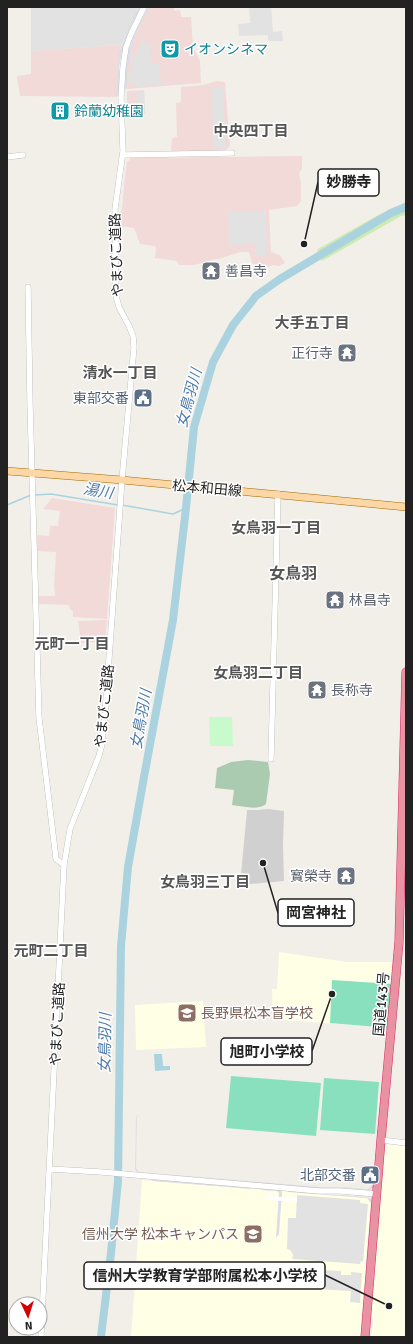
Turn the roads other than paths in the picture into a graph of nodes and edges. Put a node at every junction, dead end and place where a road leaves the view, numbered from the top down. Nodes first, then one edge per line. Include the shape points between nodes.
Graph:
1 (144, 7) edge
2 (232, 153) dead end
3 (23, 155) dead end
4 (123, 155) junction
5 (7, 157) edge
6 (28, 287) dead end
7 (7, 471) edge
8 (33, 473) junction
9 (122, 480) junction
10 (278, 494) junction
11 (406, 507) edge
12 (406, 672) edge
13 (271, 759) dead end
14 (64, 865) junction
15 (381, 1140) junction
16 (406, 1143) edge
17 (50, 1169) junction
18 (377, 1194) junction
19 (42, 1337) edge
20 (365, 1337) edge

1 - 4 street, やまびこ道路 via 124,54 121,94
2 - 4 street
3 - 5 street
4 - 9 street, やまびこ道路 via 114,208 116,296 133,336 134,347
6 - 8 street
7 - 8 main road, 松本和田線
8 - 9 main road, 松本和田線
8 - 14 street via 39,718 56,859
9 - 10 main road, 松本和田線
9 - 14 street, やまびこ道路 via 102,744 96,766 70,829
10 - 11 main road, 松本和田線
10 - 13 street
12 - 15 highway, 国道143号 via 399,942
14 - 17 street, やまびこ道路
15 - 16 street
15 - 18 highway, 国道143号
17 - 18 street
17 - 19 street, やまびこ道路
18 - 20 highway, 国道143号

